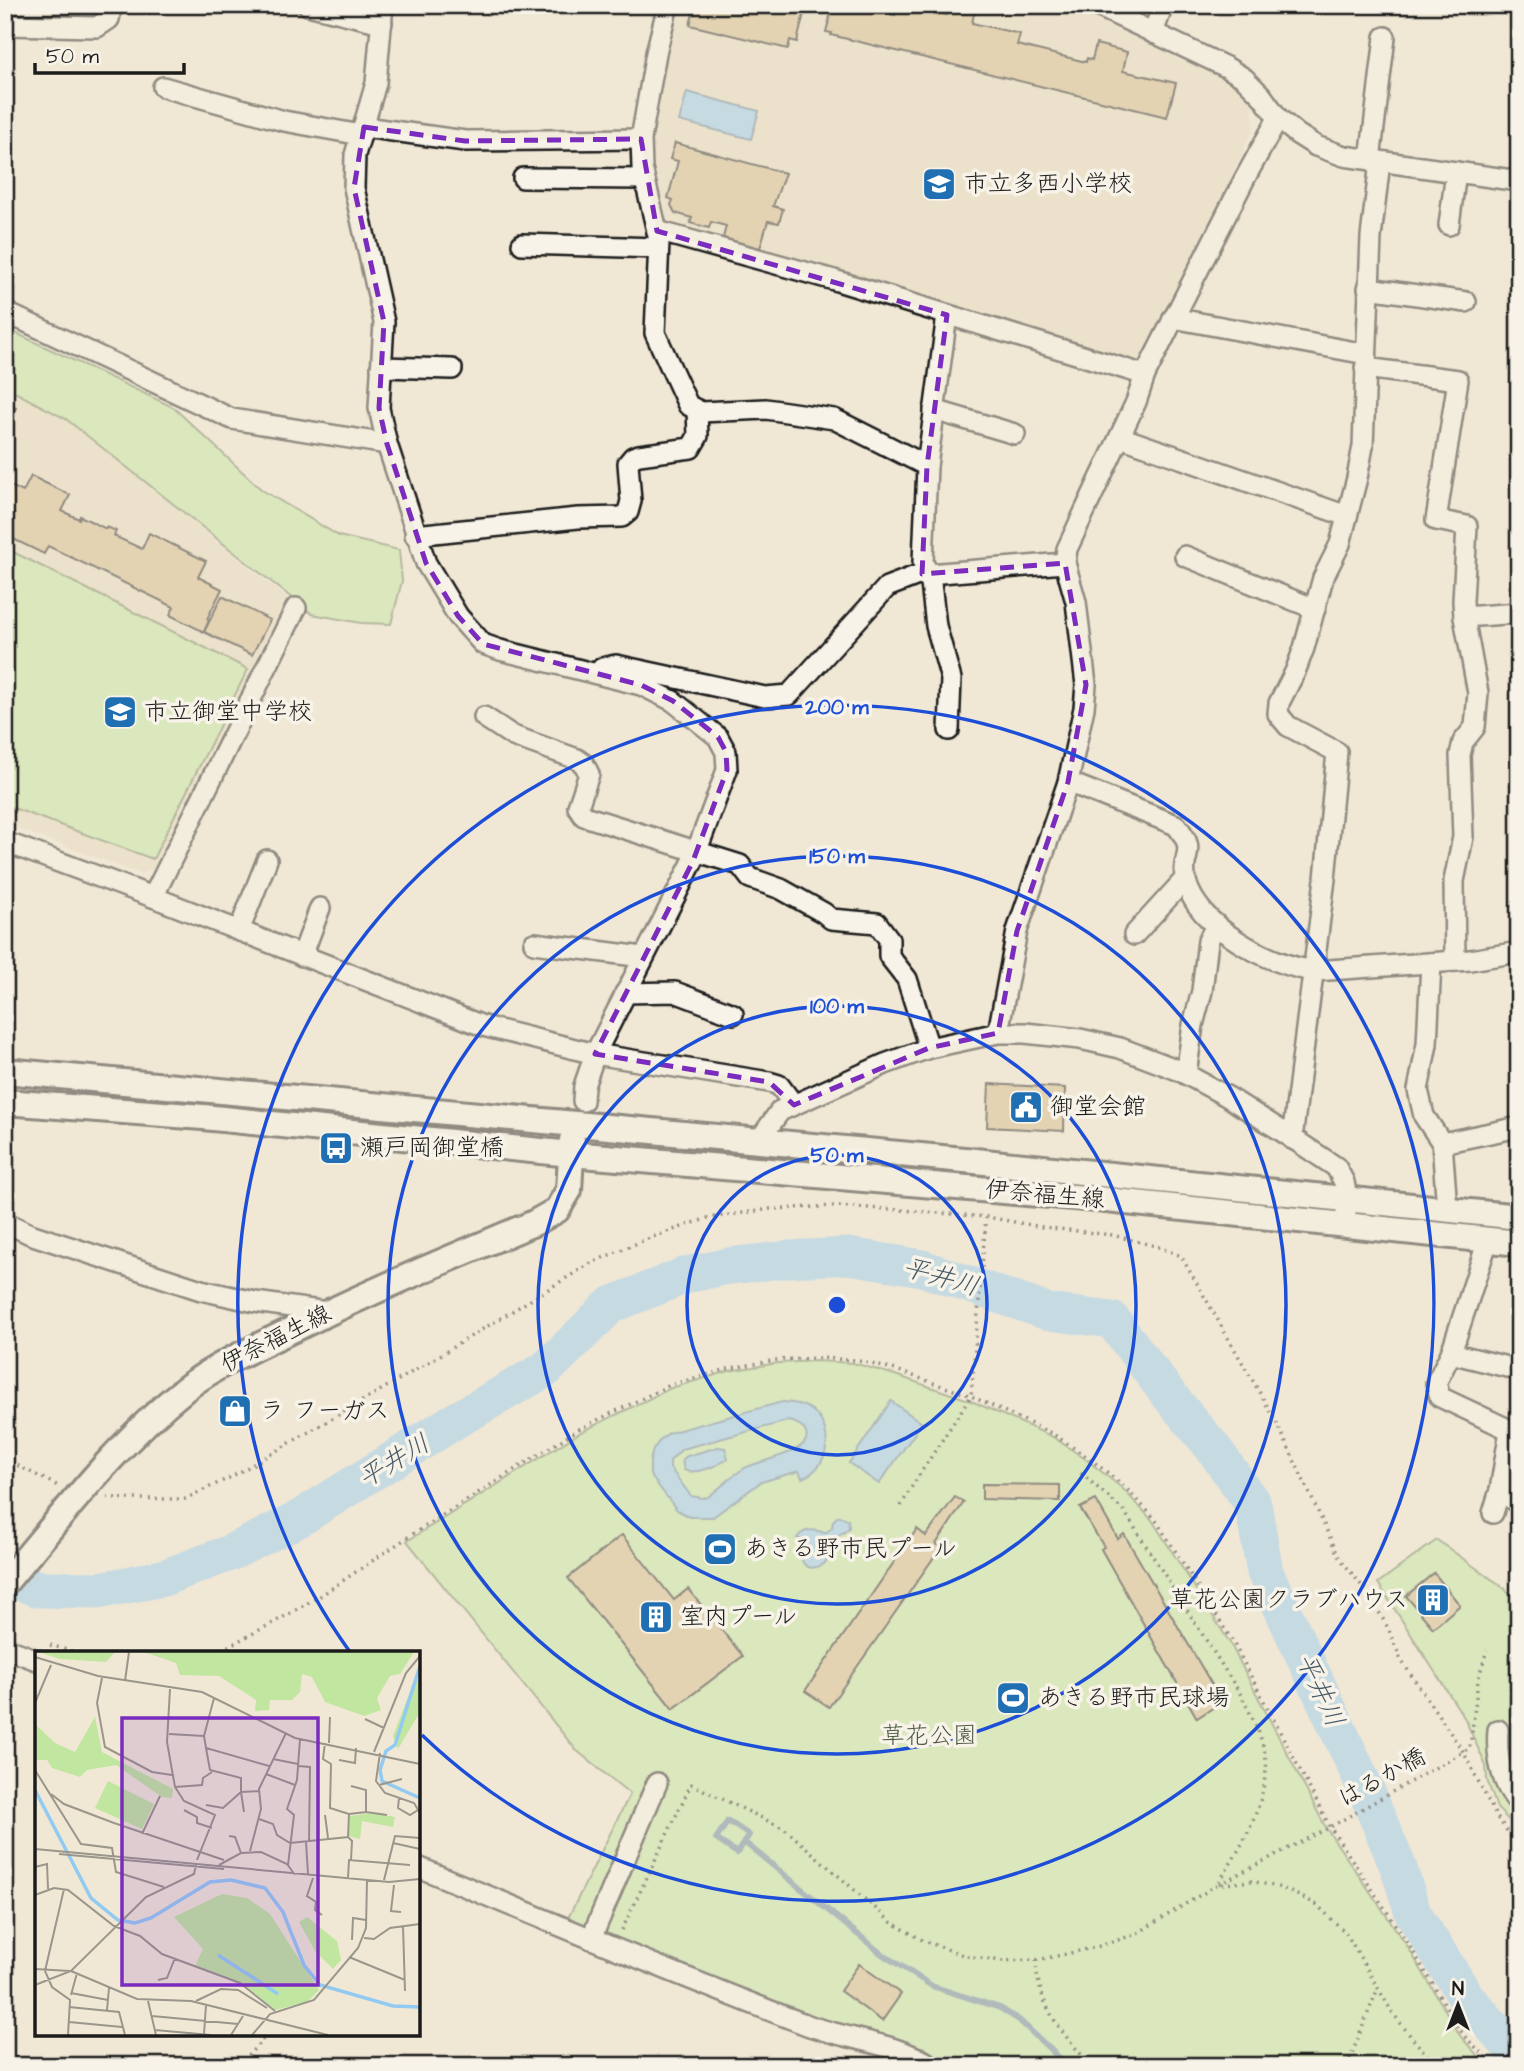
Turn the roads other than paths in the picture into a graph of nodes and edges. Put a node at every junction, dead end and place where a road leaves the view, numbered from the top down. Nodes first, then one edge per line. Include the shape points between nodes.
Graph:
1 (112, 5) edge
2 (308, 5) edge
3 (668, 5) edge
4 (1095, 5) edge
5 (1163, 5) edge
6 (382, 14) edge
7 (5, 25) edge
8 (1153, 33) junction
9 (1385, 37) dead end
10 (163, 87) dead end
11 (1278, 118) junction
12 (362, 131) junction
13 (641, 139) junction
14 (1375, 161) junction
15 (1456, 172) junction
16 (523, 178) dead end
17 (644, 179) junction
18 (1519, 181) edge
19 (1448, 225) dead end
20 (657, 240) junction
21 (522, 244) dead end
22 (1368, 288) junction
23 (1466, 302) dead end
24 (5, 312) edge
25 (947, 315) junction
26 (1173, 318) junction
27 (1365, 361) junction
28 (381, 367) junction
29 (452, 369) dead end
30 (1145, 375) junction
31 (697, 410) junction
32 (934, 410) junction
33 (1016, 435) dead end
34 (1120, 437) junction
35 (387, 444) junction
36 (927, 466) junction
37 (1347, 516) junction
38 (415, 535) junction
39 (1185, 556) dead end
40 (1065, 563) junction
41 (928, 574) junction
42 (296, 608) dead end
43 (1315, 609) junction
44 (1519, 613) edge
45 (1464, 617) junction
46 (583, 670) junction
47 (484, 717) dead end
48 (950, 730) dead end
49 (1068, 782) junction
50 (5, 842) edge
51 (696, 851) junction
52 (267, 860) dead end
53 (1185, 879) junction
54 (153, 897) junction
55 (320, 908) dead end
56 (1216, 925) junction
57 (239, 931) junction
58 (1134, 935) dead end
59 (534, 943) dead end
60 (1519, 951) edge
61 (302, 956) junction
62 (643, 957) junction
63 (1455, 961) junction
64 (1431, 963) junction
65 (1315, 971) junction
66 (625, 993) junction
67 (733, 1014) dead end
68 (998, 1033) junction
69 (929, 1048) junction
70 (595, 1054) junction
71 (5, 1071) edge
72 (1186, 1074) junction
73 (5, 1102) edge
74 (794, 1105) junction
75 (578, 1112) junction
76 (1519, 1127) edge
77 (1293, 1139) junction
78 (758, 1142) junction
79 (1442, 1143) junction
80 (571, 1154) junction
81 (1347, 1198) junction
82 (1447, 1209) junction
83 (1519, 1217) edge
84 (5, 1222) edge
85 (1344, 1223) junction
86 (1488, 1240) junction
87 (1519, 1243) edge
88 (327, 1312) junction
89 (1451, 1353) junction
90 (1519, 1370) edge
91 (1500, 1490) junction
92 (1519, 1504) edge
93 (1493, 1513) dead end
94 (5, 1583) edge
95 (5, 1648) edge
96 (35, 1659) edge
97 (1498, 1730) dead end
98 (657, 1783) dead end
99 (1519, 1804) edge
100 (420, 1868) edge
101 (591, 1939) junction
102 (932, 2066) edge

1 - 7 street via 108,19 97,27
2 - 6 street
3 - 13 street
4 - 8 street
5 - 8 street
6 - 12 street via 376,83
8 - 11 street via 1244,78
9 - 14 street
10 - 12 street via 284,121
11 - 14 street via 1316,146
11 - 26 street
12 - 13 street via 465,141
12 - 28 street via 355,155 354,188 384,322
13 - 17 street
14 - 15 street
14 - 22 street
15 - 18 street
15 - 19 street
16 - 17 street
17 - 20 street
20 - 21 street
20 - 25 street via 834,280
20 - 31 street via 655,333 688,405
22 - 23 street
22 - 27 street
24 - 35 street via 232,419
25 - 30 street
25 - 32 street
26 - 27 street
26 - 30 street
27 - 37 street via 1363,446
27 - 45 street via 1458,380 1436,520 1467,526
28 - 29 street
28 - 35 street via 379,408
30 - 34 street
31 - 36 street via 766,409 834,419
31 - 38 street via 698,436 691,448 639,455 628,463 631,501 622,517
32 - 33 street
32 - 36 street
34 - 37 street
34 - 40 street via 1067,549
35 - 38 street
36 - 41 street via 923,562
37 - 43 street
38 - 46 street via 458,616 483,644
39 - 43 street
40 - 41 street
40 - 49 street via 1076,602 1086,685
41 - 46 street via 887,587 789,695 765,697 616,665
41 - 48 street via 951,679
42 - 54 street
43 - 65 street via 1278,713 1288,726 1337,752
44 - 45 street
45 - 63 street via 1478,693 1475,727 1460,755 1463,837 1454,881
46 - 51 street via 641,685 673,701 718,737 726,752 727,770
47 - 51 street via 513,736 584,764 589,774 578,807 583,816
49 - 53 street via 1176,825 1189,846
49 - 68 street via 1017,931
50 - 54 street
51 - 62 street
51 - 69 street via 740,866 750,878 781,889 831,919 877,923 889,939 889,956 907,979
52 - 57 street
53 - 56 street via 1190,893
53 - 58 street
54 - 57 street
55 - 61 street
56 - 65 street via 1268,956
56 - 72 street via 1208,942
57 - 61 street
59 - 62 street
60 - 63 street
61 - 70 street via 483,1026
62 - 66 street
63 - 64 street
64 - 65 street
64 - 79 street via 1427,1044 1418,1090 1424,1116
65 - 77 street
66 - 67 street via 676,992
66 - 70 street
68 - 69 street
68 - 72 street via 1080,1039 1120,1048
69 - 74 street
70 - 74 street via 769,1082 779,1085
70 - 75 street
71 - 75 main road, 伊奈福生線
72 - 77 street
73 - 80 main road, 伊奈福生線
74 - 78 street via 780,1111
75 - 78 main road, 伊奈福生線
75 - 80 main road, 伊奈福生線
76 - 79 street
77 - 81 street via 1336,1167
78 - 81 main road, 伊奈福生線
79 - 82 street
80 - 85 main road, 伊奈福生線
80 - 88 main road, 伊奈福生線 via 569,1190 557,1210
81 - 82 main road, 伊奈福生線
81 - 85 street
82 - 83 main road, 伊奈福生線
84 - 88 street via 201,1290
85 - 86 main road, 伊奈福生線
86 - 87 main road, 伊奈福生線
86 - 89 street
88 - 94 main road, 伊奈福生線 via 242,1354 187,1388 140,1429
89 - 90 street
89 - 91 street via 1436,1383 1440,1397 1510,1430
91 - 92 street
91 - 93 street
95 - 96 street
97 - 99 street via 1501,1767 1510,1794
98 - 101 street
100 - 101 street
101 - 102 street via 825,2032 919,2057

